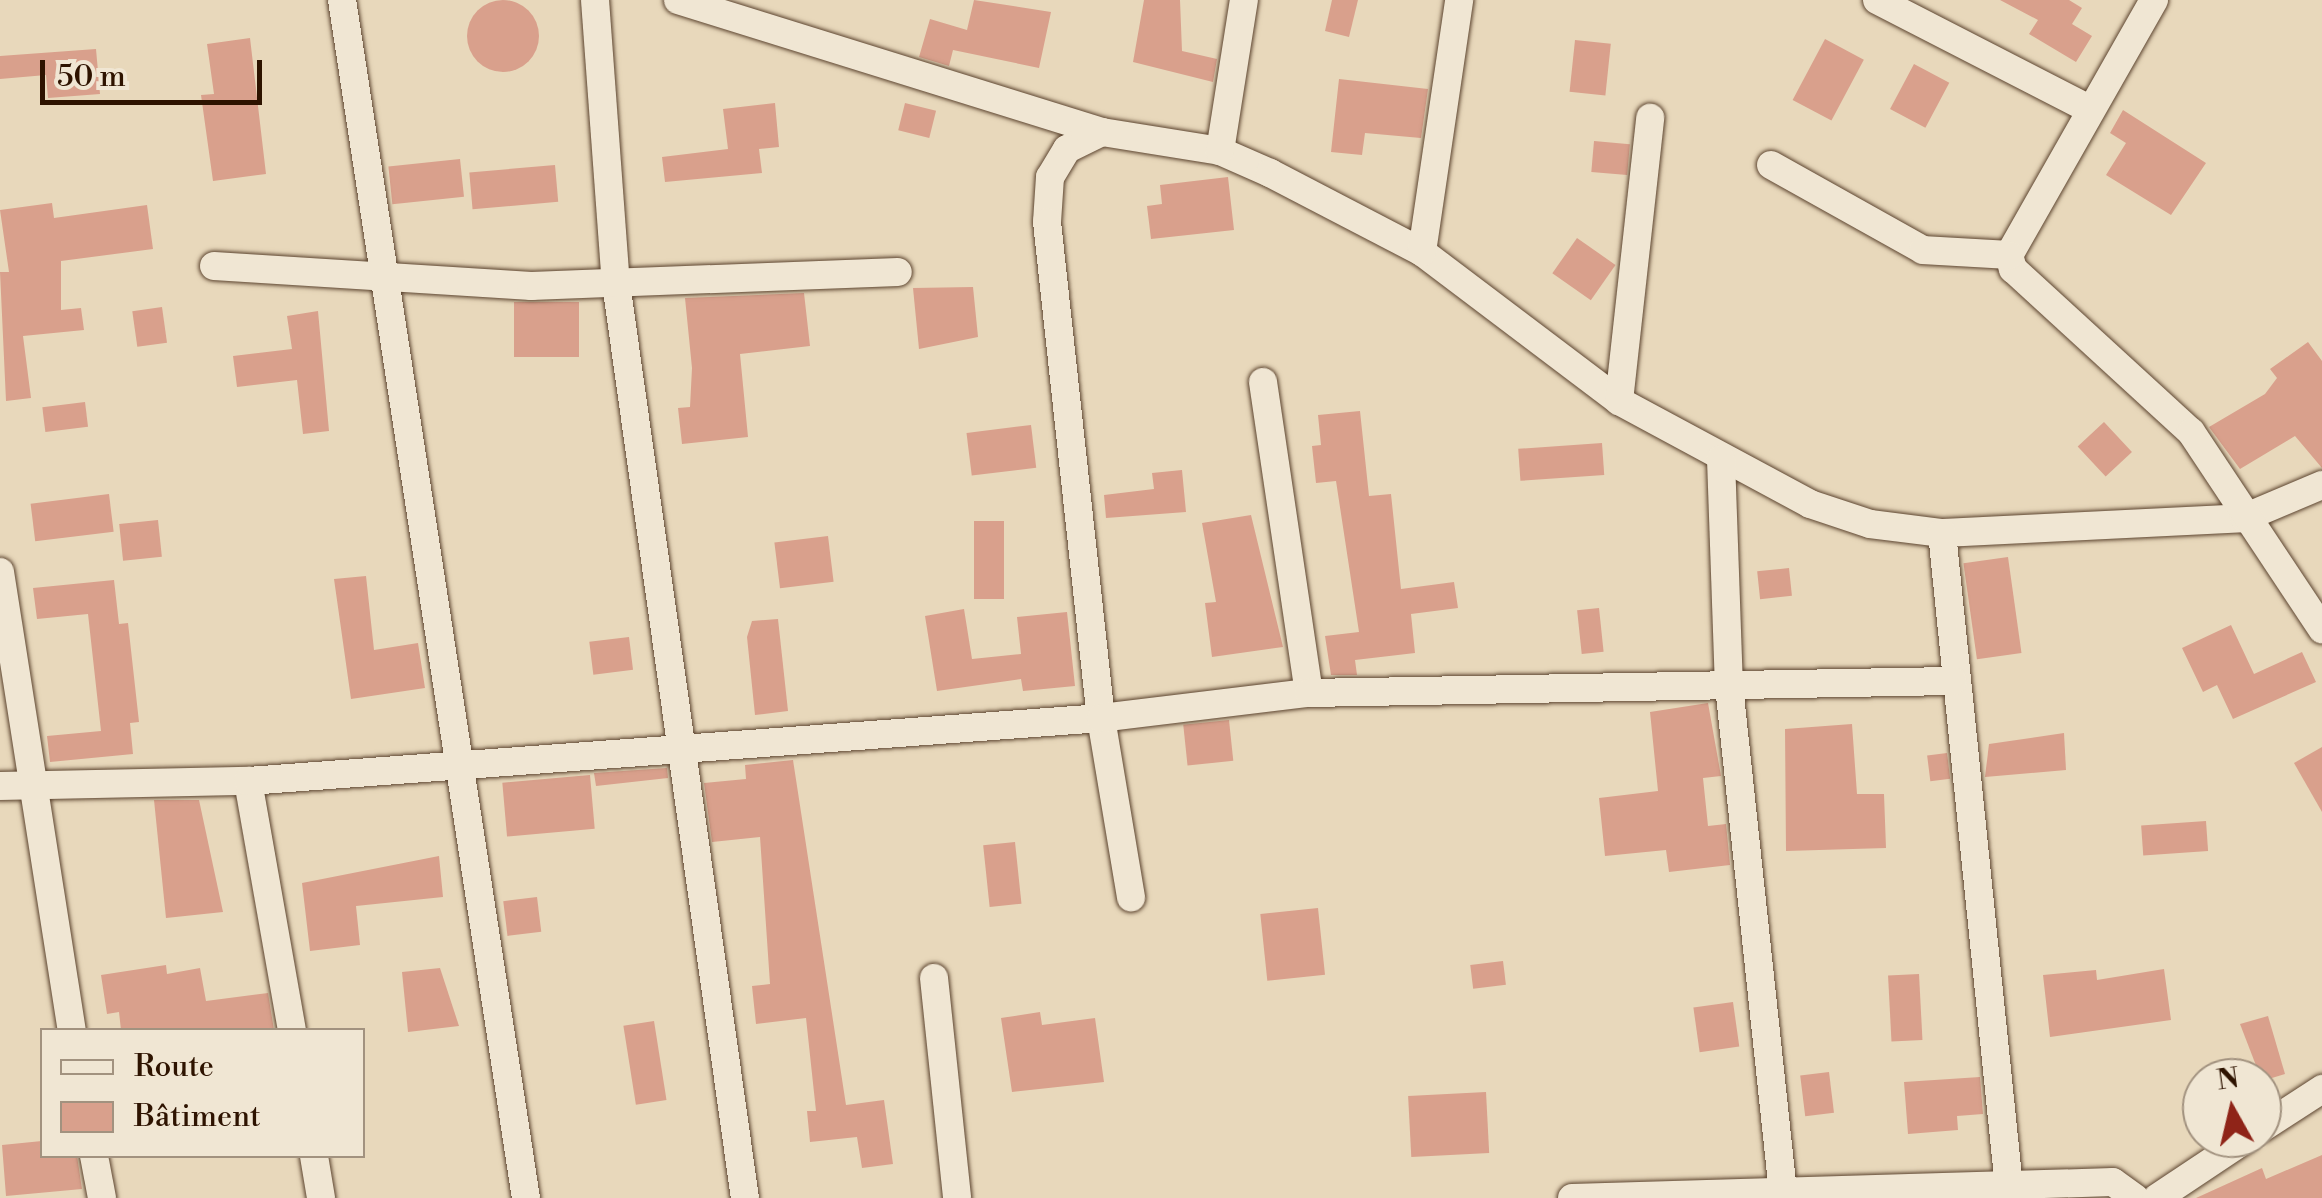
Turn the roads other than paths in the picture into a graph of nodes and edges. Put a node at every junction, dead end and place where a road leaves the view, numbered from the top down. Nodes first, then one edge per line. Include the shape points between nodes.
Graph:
1 (342, 0) edge
2 (595, 0) edge
3 (678, 0) edge
4 (1244, 0) edge
5 (1459, 0) edge
6 (1877, 0) edge
7 (2154, 0) edge
8 (708, 4) edge
9 (2089, 109) junction
10 (1650, 118) dead end
11 (1102, 132) junction
12 (1220, 152) junction
13 (1771, 166) dead end
14 (1422, 252) junction
15 (2008, 255) junction
16 (214, 266) dead end
17 (384, 272) junction
18 (898, 272) dead end
19 (616, 283) junction
20 (1263, 382) dead end
21 (1619, 401) junction
22 (1721, 459) junction
23 (2322, 484) edge
24 (2244, 518) junction
25 (1942, 534) junction
26 (0, 572) edge
27 (2322, 629) edge
28 (1953, 681) junction
29 (1729, 686) junction
30 (1309, 693) junction
31 (1101, 718) junction
32 (680, 747) junction
33 (461, 765) junction
34 (248, 781) junction
35 (28, 785) junction
36 (0, 786) edge
37 (1132, 898) dead end
38 (934, 978) dead end
39 (72, 1028) edge
40 (292, 1028) edge
41 (2322, 1089) edge
42 (2282, 1115) edge
43 (94, 1158) edge
44 (314, 1158) edge
45 (2217, 1158) edge
46 (2008, 1187) junction
47 (1783, 1192) junction
48 (102, 1198) edge
49 (321, 1198) edge
50 (526, 1198) edge
51 (745, 1198) edge
52 (958, 1198) edge
53 (1572, 1198) edge
54 (2135, 1198) edge
55 (2157, 1198) edge

1 - 17 street
2 - 19 street
3 - 8 street
4 - 12 street
5 - 14 street
6 - 9 street
7 - 9 street
8 - 11 street
9 - 15 street
10 - 21 street
11 - 12 street
11 - 31 street via 1067,149 1050,177 1047,222
12 - 14 street
13 - 15 street via 1923,250
14 - 21 street
15 - 24 street via 2012,269 2191,432
16 - 17 street
17 - 19 street via 530,286
17 - 33 street
18 - 19 street
19 - 32 street
20 - 30 street
21 - 22 street
22 - 25 street via 1810,504
22 - 29 street
23 - 24 street
24 - 25 street
24 - 27 street
25 - 28 street
26 - 35 street
28 - 29 street
28 - 46 street
29 - 30 street
29 - 47 street
30 - 31 street
31 - 32 street
31 - 37 street
32 - 33 street
32 - 51 street
33 - 34 street
33 - 50 street
34 - 35 street
34 - 40 street
35 - 36 street
35 - 39 street
38 - 52 street
41 - 42 street
43 - 48 street
44 - 49 street
45 - 55 street
46 - 47 street
46 - 54 street via 2112,1182
47 - 53 street

